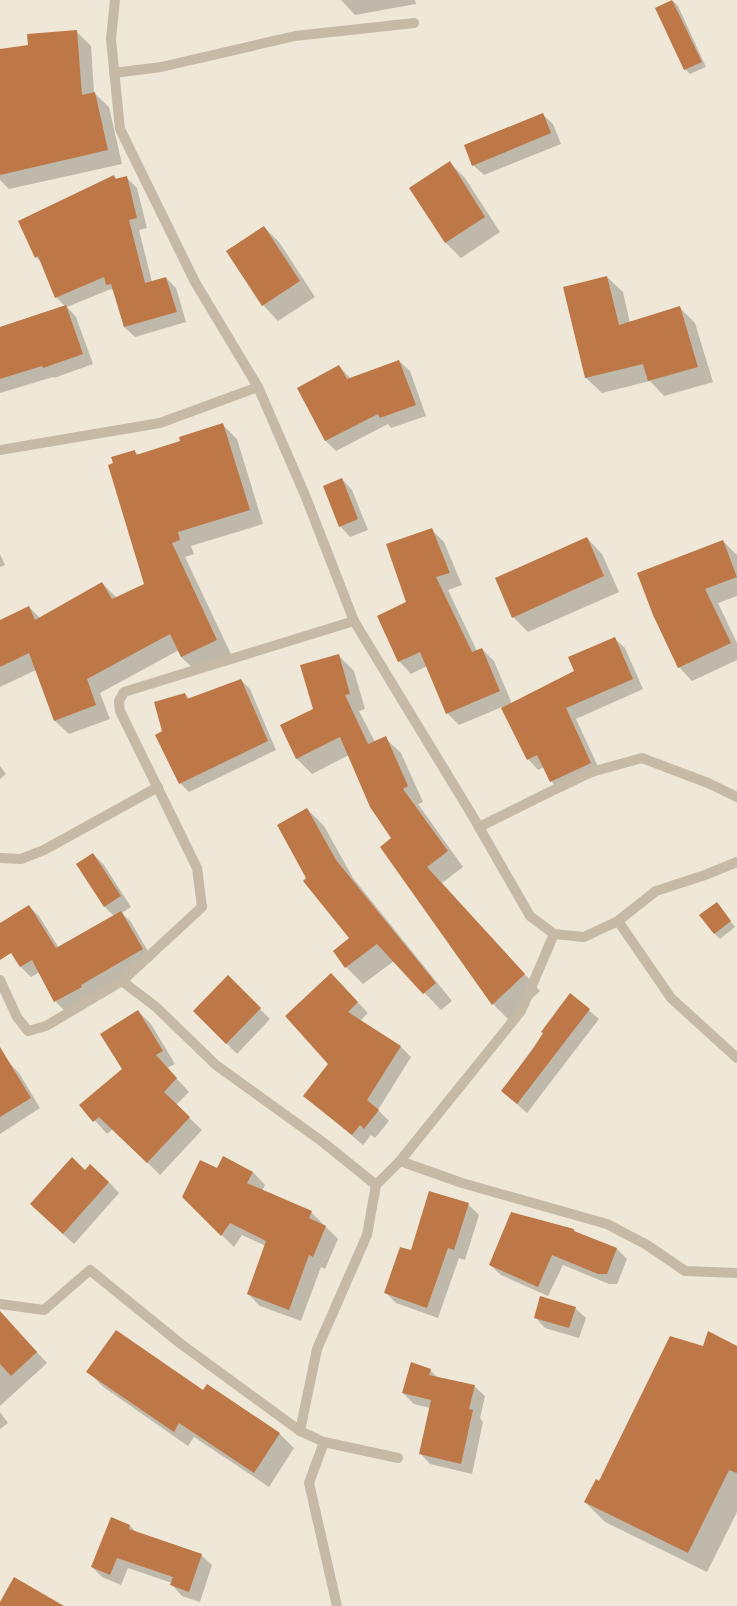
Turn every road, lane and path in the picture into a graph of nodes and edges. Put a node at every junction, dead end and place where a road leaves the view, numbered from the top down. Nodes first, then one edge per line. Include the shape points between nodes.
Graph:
1 (115, 0) edge
2 (414, 23) dead end
3 (114, 73) junction
4 (258, 387) junction
5 (0, 450) edge
6 (354, 621) junction
7 (158, 787) junction
8 (737, 797) edge
9 (479, 827) junction
10 (0, 858) edge
11 (737, 862) edge
12 (618, 921) junction
13 (554, 934) junction
14 (0, 980) edge
15 (122, 981) junction
16 (737, 1058) edge
17 (400, 1161) junction
18 (376, 1185) junction
19 (737, 1273) edge
20 (0, 1304) edge
21 (300, 1431) junction
22 (324, 1442) junction
23 (398, 1458) dead end
24 (337, 1606) edge

1 - 3 street via 111,39
2 - 3 street via 294,36 161,67
3 - 4 street via 120,129 195,282
4 - 5 street via 160,423
4 - 6 street via 305,495
6 - 7 street via 124,692 119,701 120,711
6 - 9 street
7 - 10 street via 44,850 21,860
7 - 15 street via 197,868 202,907
8 - 9 street via 708,782 642,758 588,773
9 - 13 street via 530,916
11 - 12 street via 656,891
12 - 13 street via 584,937
12 - 16 street via 671,998
13 - 17 street via 521,1011
14 - 15 street via 18,1018 28,1031 46,1026
15 - 18 street via 156,1008 216,1065 324,1143
17 - 18 street
17 - 19 street via 462,1183 607,1224 647,1245 685,1271
18 - 21 street via 367,1235 317,1349
20 - 21 street via 44,1310 90,1270 181,1344
21 - 22 street
22 - 23 street
22 - 24 street via 308,1483

